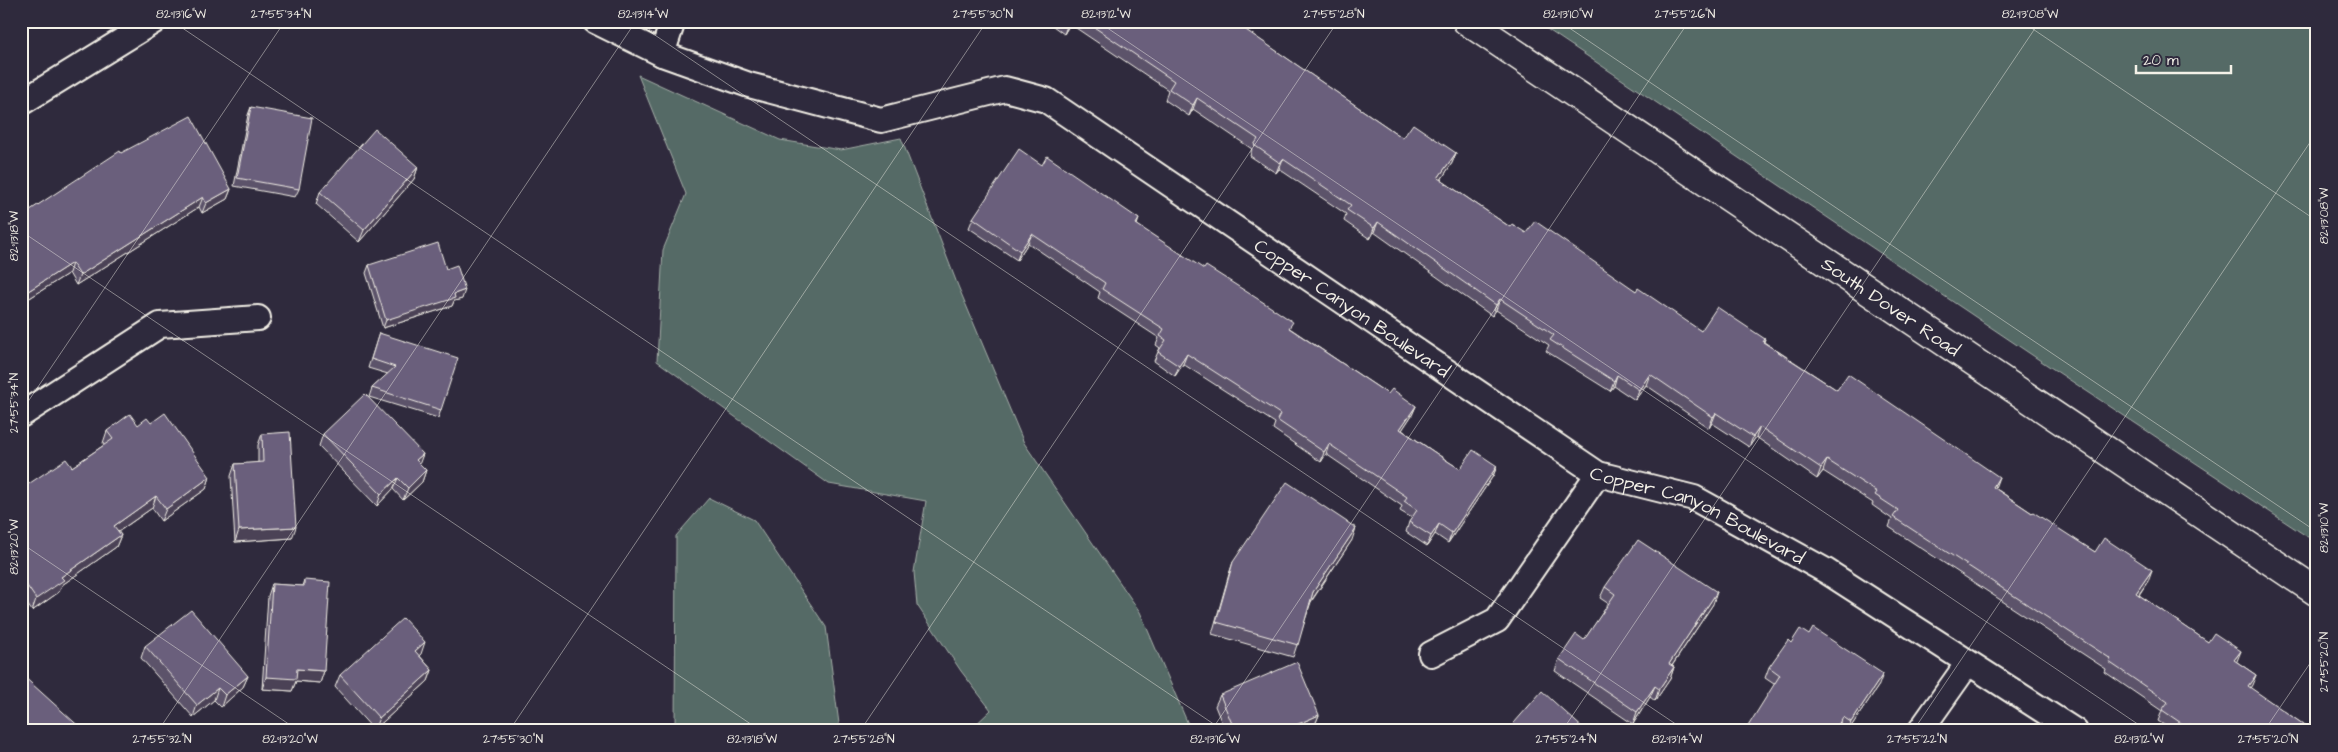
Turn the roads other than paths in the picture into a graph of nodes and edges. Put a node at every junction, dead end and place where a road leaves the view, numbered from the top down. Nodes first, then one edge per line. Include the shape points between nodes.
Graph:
1 (154, 21) edge
2 (595, 21) edge
3 (673, 21) edge
4 (1467, 21) edge
5 (662, 54) junction
6 (21, 103) edge
7 (258, 318) dead end
8 (21, 415) edge
9 (1598, 474) junction
10 (2317, 592) edge
11 (1431, 654) dead end
12 (1968, 663) junction
13 (1920, 731) edge
14 (2075, 731) edge

1 - 6 street
2 - 5 street, Copper Canyon Boulevard
3 - 5 street
4 - 10 street, South Dover Road
5 - 9 street, Copper Canyon Boulevard via 749,85 881,120 1005,89 1046,100
7 - 8 street via 160,325
9 - 11 street via 1497,620
9 - 12 street, Copper Canyon Boulevard via 1694,498 1826,571
12 - 13 street
12 - 14 street, Copper Canyon Boulevard

